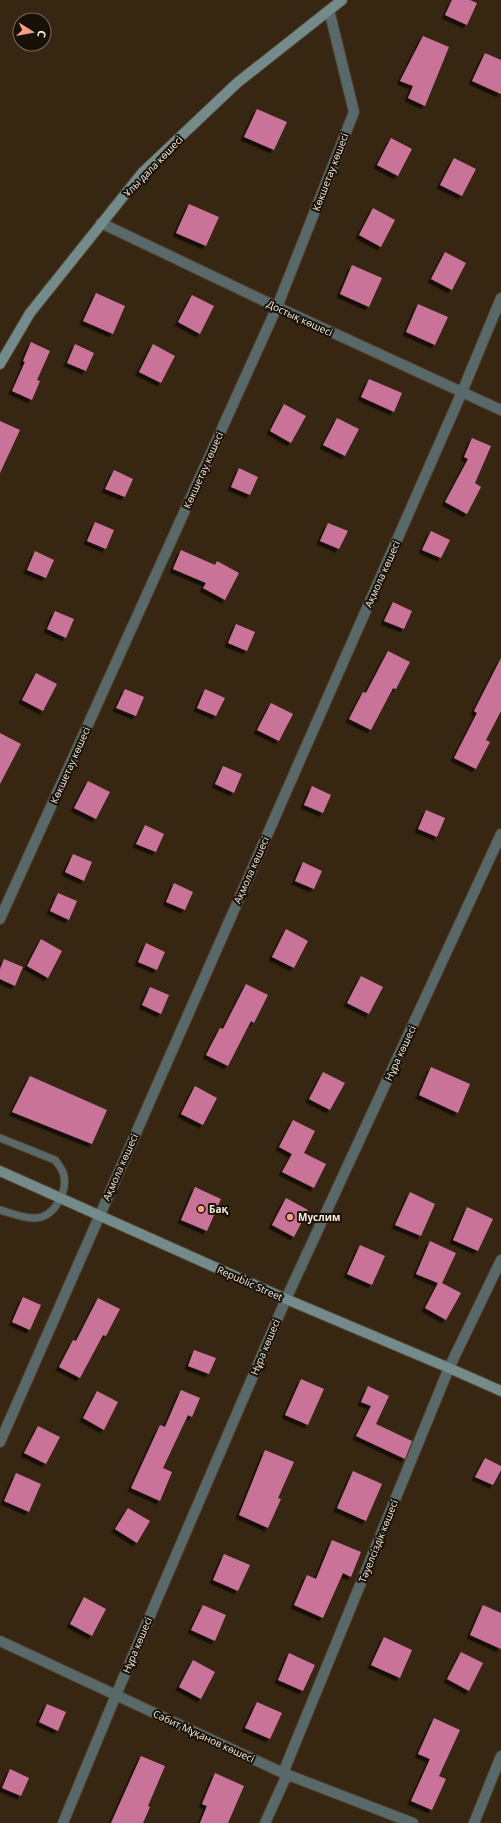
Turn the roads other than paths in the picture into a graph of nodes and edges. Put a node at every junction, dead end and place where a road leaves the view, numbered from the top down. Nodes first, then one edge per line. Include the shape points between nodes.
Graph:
1 (342, 0) edge
2 (329, 10) junction
3 (100, 223) junction
4 (501, 298) edge
5 (277, 308) junction
6 (0, 364) edge
7 (462, 392) junction
8 (501, 410) edge
9 (501, 834) edge
10 (0, 919) edge
11 (0, 1138) edge
12 (0, 1171) edge
13 (62, 1198) junction
14 (0, 1210) edge
15 (99, 1215) junction
16 (501, 1260) edge
17 (286, 1299) junction
18 (450, 1368) junction
19 (501, 1391) edge
20 (0, 1442) edge
21 (0, 1641) edge
22 (116, 1695) junction
23 (501, 1756) edge
24 (283, 1773) junction
25 (63, 1823) edge
26 (265, 1823) edge
27 (413, 1823) edge
28 (474, 1823) edge

1 - 2 street, Ұлы дала көшесі
2 - 3 street, Ұлы дала көшесі via 237,83 142,174
2 - 5 street, Көкшетау көшесі via 354,112
3 - 5 street, Достық көшесі
3 - 6 street, Ұлы дала көшесі via 30,313
4 - 7 street, Ақмола көшесі
5 - 7 street, Достық көшесі
5 - 10 street, Көкшетау көшесі
7 - 8 street, Достық көшесі
7 - 15 street, Ақмола көшесі
9 - 17 street, Нұра көшесі
11 - 13 lane via 56,1160 64,1178
12 - 13 street, Republic Street
13 - 14 lane via 47,1214 38,1218 28,1218
13 - 15 street, Republic Street
15 - 17 street, Republic Street
15 - 20 street, Ақмола көшесі
16 - 18 street, Тәуелсіздік көшесі
17 - 18 street, Republic Street
17 - 22 street, Нұра көшесі
18 - 19 street, Republic Street
18 - 24 street, Тәуелсіздік көшесі
21 - 22 street, Сәбит Мұқанов көшесі
22 - 24 street, Сәбит Мұқанов көшесі
22 - 25 street, Нұра көшесі
23 - 28 street
24 - 26 street, Тәуелсіздік көшесі via 286,1777
24 - 27 street, Сәбит Мұқанов көшесі

